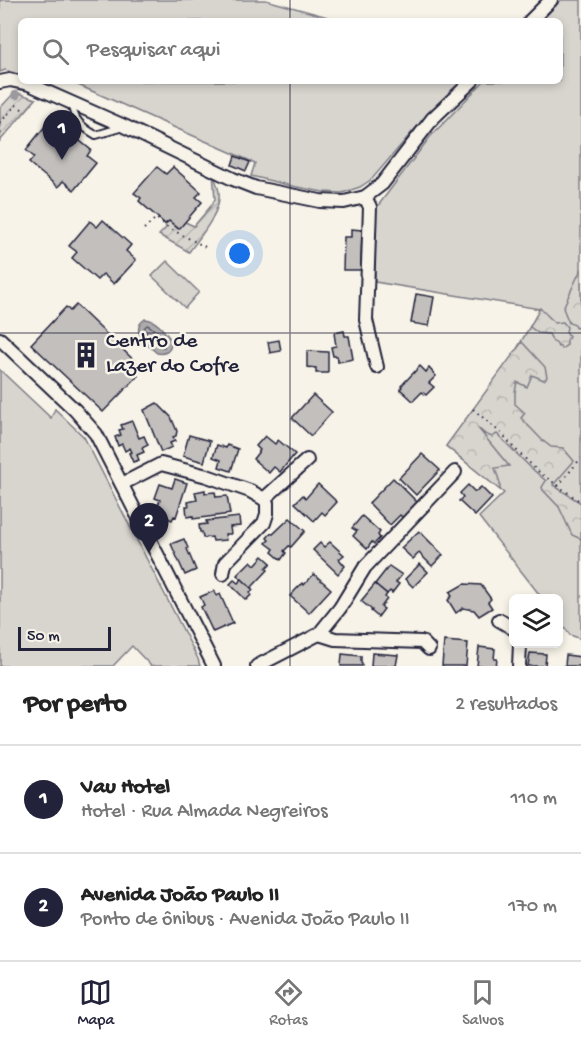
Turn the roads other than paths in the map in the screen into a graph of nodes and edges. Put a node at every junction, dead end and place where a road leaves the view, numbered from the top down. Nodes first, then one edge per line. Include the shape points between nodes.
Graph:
1 (551, 0) edge
2 (533, 18) edge
3 (0, 82) edge
4 (18, 82) edge
5 (29, 84) edge
6 (469, 84) edge
7 (72, 103) junction
8 (124, 126) junction
9 (365, 198) junction
10 (0, 339) edge
11 (377, 367) dead end
12 (307, 460) dead end
13 (455, 472) dead end
14 (122, 484) junction
15 (264, 499) junction
16 (223, 574) dead end
17 (499, 620) dead end
18 (509, 626) edge
19 (319, 634) junction
20 (520, 648) edge
21 (429, 649) dead end
22 (260, 665) edge
23 (214, 666) edge
24 (519, 666) edge

1 - 2 street
3 - 4 street
5 - 7 street
6 - 9 street via 433,118 382,184
7 - 8 street
7 - 8 lane via 75,118 96,135
8 - 9 street via 256,188 320,201
9 - 11 street via 370,207 366,320
10 - 14 street via 96,434
12 - 15 street
13 - 19 street via 365,567
14 - 15 street via 161,464 207,476
14 - 23 street
15 - 16 street via 264,524 225,563
17 - 18 street
19 - 21 street via 335,639 422,642
19 - 22 street
20 - 24 street

